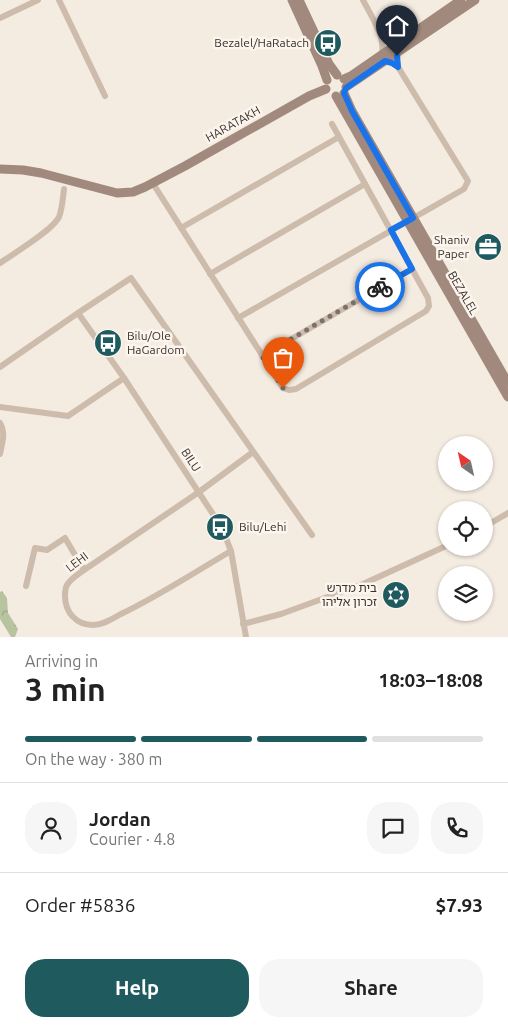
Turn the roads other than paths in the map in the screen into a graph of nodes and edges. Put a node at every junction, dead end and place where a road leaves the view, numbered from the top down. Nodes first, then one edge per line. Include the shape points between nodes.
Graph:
1 (38, 0) edge
2 (59, 0) edge
3 (292, 0) edge
4 (299, 0) edge
5 (363, 0) edge
6 (461, 0) edge
7 (476, 0) edge
8 (0, 18) edge
9 (381, 36) junction
10 (399, 42) junction
11 (398, 52) junction
12 (384, 58) junction
13 (398, 67) junction
14 (327, 85) junction
15 (342, 86) junction
16 (104, 96) dead end
17 (332, 124) dead end
18 (339, 137) junction
19 (0, 169) edge
20 (152, 182) junction
21 (365, 184) junction
22 (64, 189) dead end
23 (410, 220) junction
24 (181, 228) junction
25 (391, 230) junction
26 (0, 263) edge
27 (412, 269) junction
28 (210, 274) junction
29 (78, 313) junction
30 (238, 318) junction
31 (262, 356) junction
32 (0, 367) edge
33 (124, 378) junction
34 (508, 383) edge
35 (508, 397) edge
36 (0, 407) edge
37 (0, 423) edge
38 (253, 452) junction
39 (0, 454) edge
40 (198, 492) junction
41 (508, 513) edge
42 (493, 522) edge
43 (312, 535) dead end
44 (438, 550) edge
45 (231, 551) junction
46 (84, 570) junction
47 (26, 586) dead end
48 (243, 624) junction
49 (246, 637) edge

1 - 8 street
2 - 16 street
3 - 14 street via 320,60
4 - 15 street, BEZALEL
5 - 9 street
6 - 10 street
7 - 11 street
9 - 10 street
9 - 12 street
10 - 12 street
11 - 12 street
11 - 13 street
12 - 13 street
12 - 15 street, HARATAKH via 351,76
13 - 23 street via 468,181 464,189
14 - 15 street via 330,94
14 - 15 street, HARATAKH via 332,76
14 - 20 street, HARATAKH
15 - 23 street, BEZALEL
17 - 18 street
18 - 21 street
18 - 24 street
19 - 20 street, HARATAKH via 41,173 117,193 133,192
20 - 24 street
21 - 25 street
21 - 28 street
22 - 26 street via 59,217 53,224
23 - 25 street
23 - 34 street, BEZALEL
23 - 35 street, BEZALEL
24 - 28 street
25 - 27 street
25 - 30 street
27 - 31 street
27 - 31 street via 428,298 426,311 296,389 283,388
28 - 30 street
29 - 32 street
29 - 33 street, BILU
29 - 38 street via 131,278
30 - 31 street
33 - 36 street via 68,416
33 - 40 street, BILU
37 - 39 street via 4,434
38 - 40 street, LEHI
38 - 43 street
40 - 45 street, BILU via 222,528
40 - 46 street, LEHI
41 - 42 street
44 - 48 street via 363,584 281,614
45 - 46 street, LEHI via 101,624 92,625 74,619 65,603 67,585
45 - 48 street, BILU
46 - 47 street via 65,538 47,550 35,548
48 - 49 street, BILU

